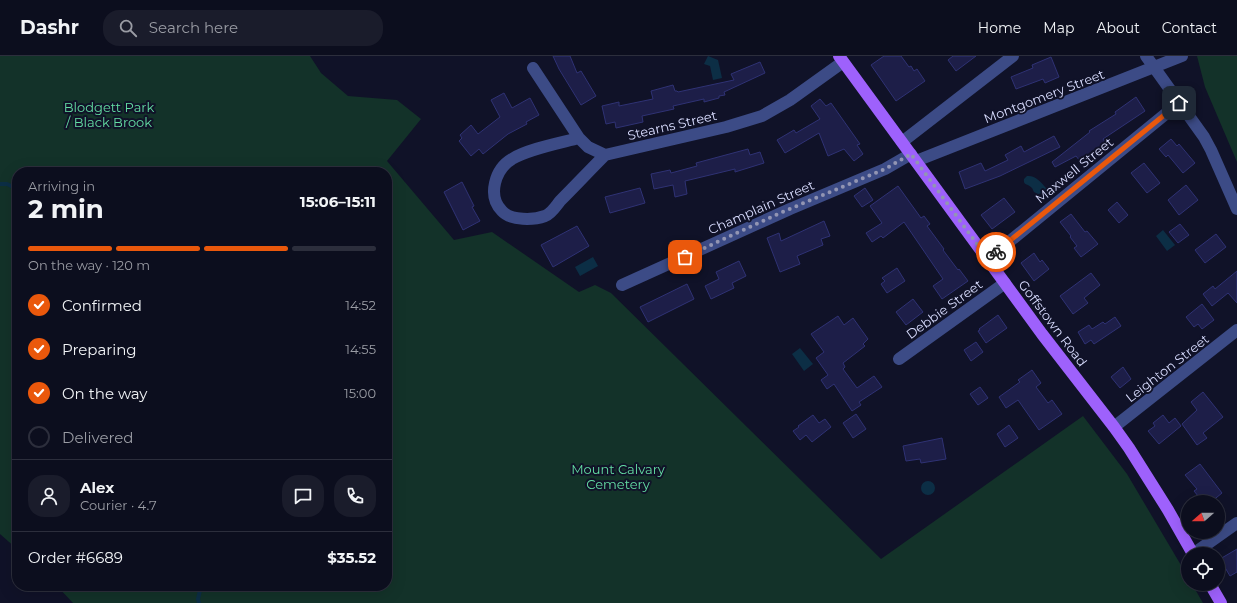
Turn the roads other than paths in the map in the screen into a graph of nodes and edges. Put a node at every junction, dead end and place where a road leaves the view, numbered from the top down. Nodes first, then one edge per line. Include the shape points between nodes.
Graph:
1 (1013, 56) edge
2 (1146, 56) edge
3 (1182, 56) edge
4 (841, 59) edge
5 (1155, 67) junction
6 (533, 68) dead end
7 (1179, 103) junction
8 (579, 138) junction
9 (902, 142) junction
10 (605, 155) junction
11 (913, 158) junction
12 (1237, 209) edge
13 (988, 259) junction
14 (1005, 283) junction
15 (622, 285) dead end
16 (1237, 330) edge
17 (899, 359) dead end
18 (1114, 427) junction
19 (1237, 523) edge
20 (1189, 547) edge
21 (1203, 547) edge
22 (1214, 591) edge
23 (1221, 603) edge

1 - 9 street
2 - 5 street
3 - 5 street, Montgomery Street
4 - 9 main road, Goffstown Road
4 - 10 street, Stearns Street via 790,100 762,116
5 - 7 street
5 - 11 street, Montgomery Street
6 - 8 street
7 - 12 street via 1204,137
7 - 13 street, Maxwell Street
8 - 10 street via 588,147
8 - 10 street via 511,159 500,170 494,185 494,197 502,212 514,218 529,220 547,216
9 - 11 main road, Goffstown Road
11 - 13 main road, Goffstown Road
11 - 15 street, Champlain Street via 767,219
13 - 14 main road, Goffstown Road
14 - 17 street, Debbie Street
14 - 18 main road, Goffstown Road
16 - 18 street, Leighton Street
18 - 20 main road, Goffstown Road
19 - 21 street
22 - 23 main road

